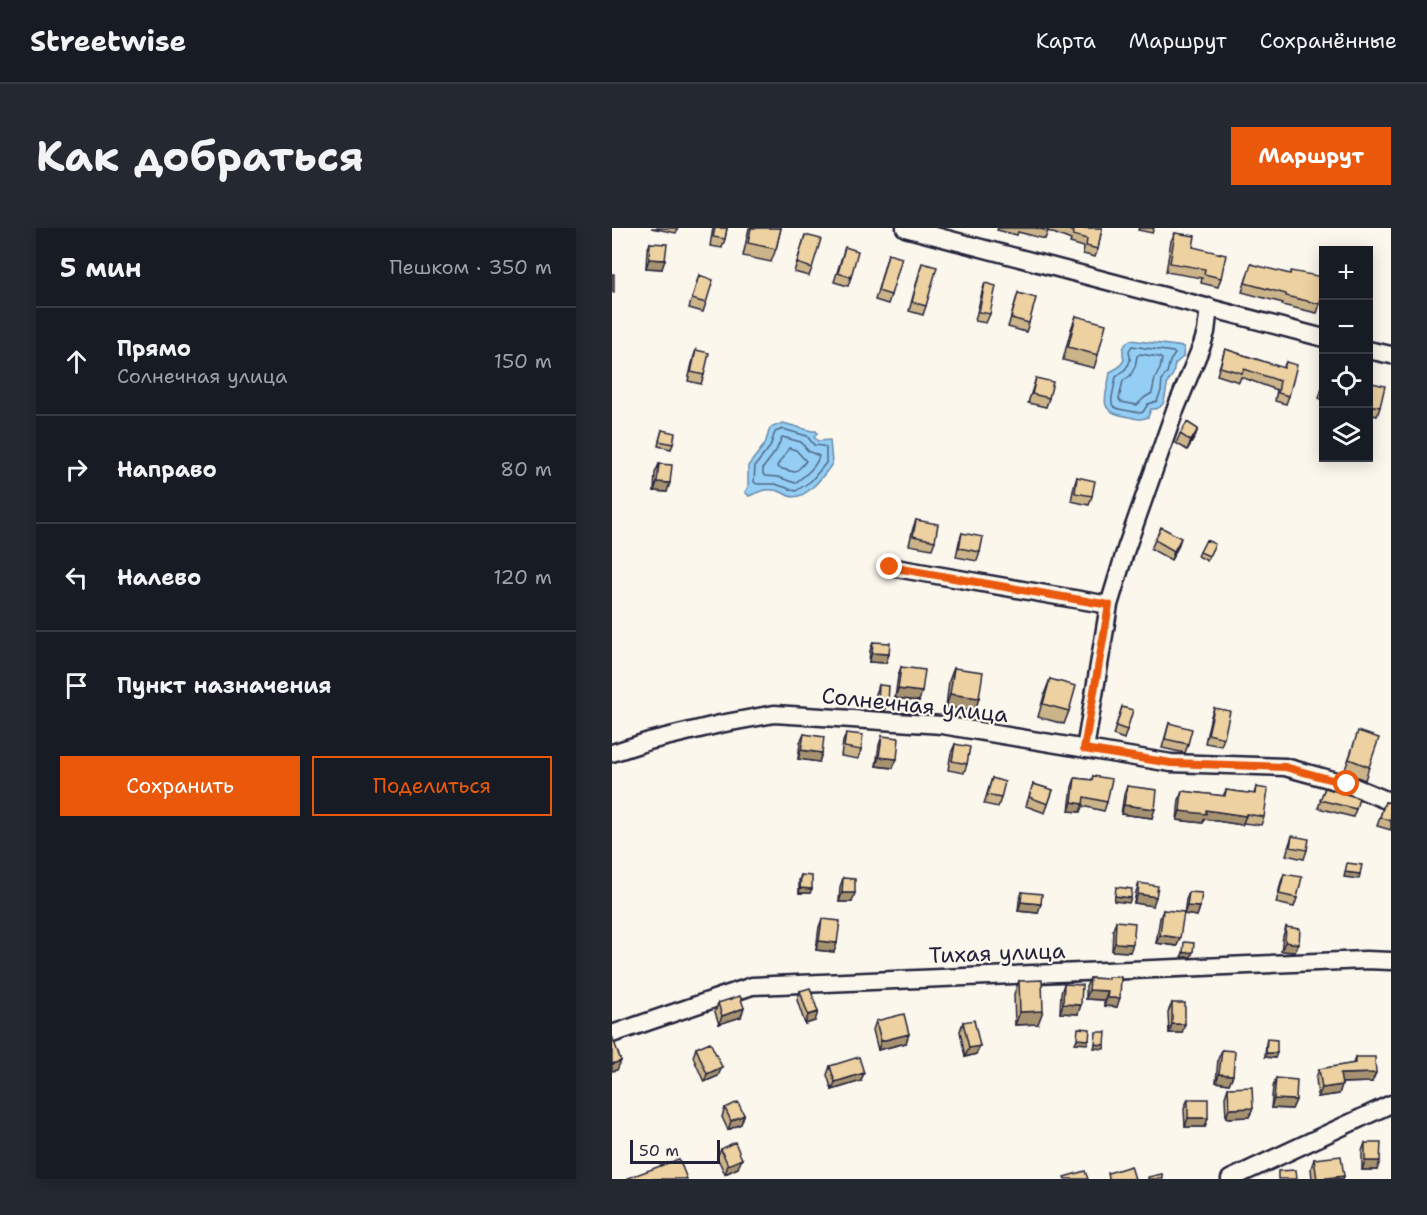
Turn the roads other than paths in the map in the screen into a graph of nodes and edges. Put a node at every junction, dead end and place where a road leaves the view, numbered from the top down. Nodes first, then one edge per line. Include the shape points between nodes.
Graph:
1 (905, 228) edge
2 (971, 236) edge
3 (1209, 307) junction
4 (1319, 337) edge
5 (1373, 351) edge
6 (1391, 356) edge
7 (890, 567) dead end
8 (1109, 605) junction
9 (1084, 749) junction
10 (612, 753) edge
11 (1391, 802) edge
12 (1391, 961) edge
13 (612, 1034) edge
14 (1391, 1104) edge
15 (1230, 1179) edge

1 - 2 street
2 - 3 street
3 - 4 street
3 - 8 street via 1202,345 1174,413
5 - 6 street
7 - 8 street
8 - 9 street
9 - 10 street, Солнечная улица via 942,725 774,714 649,741
9 - 11 street, Солнечная улица via 1171,763 1285,767 1347,784
12 - 13 street, Тихая улица via 752,986
14 - 15 street

